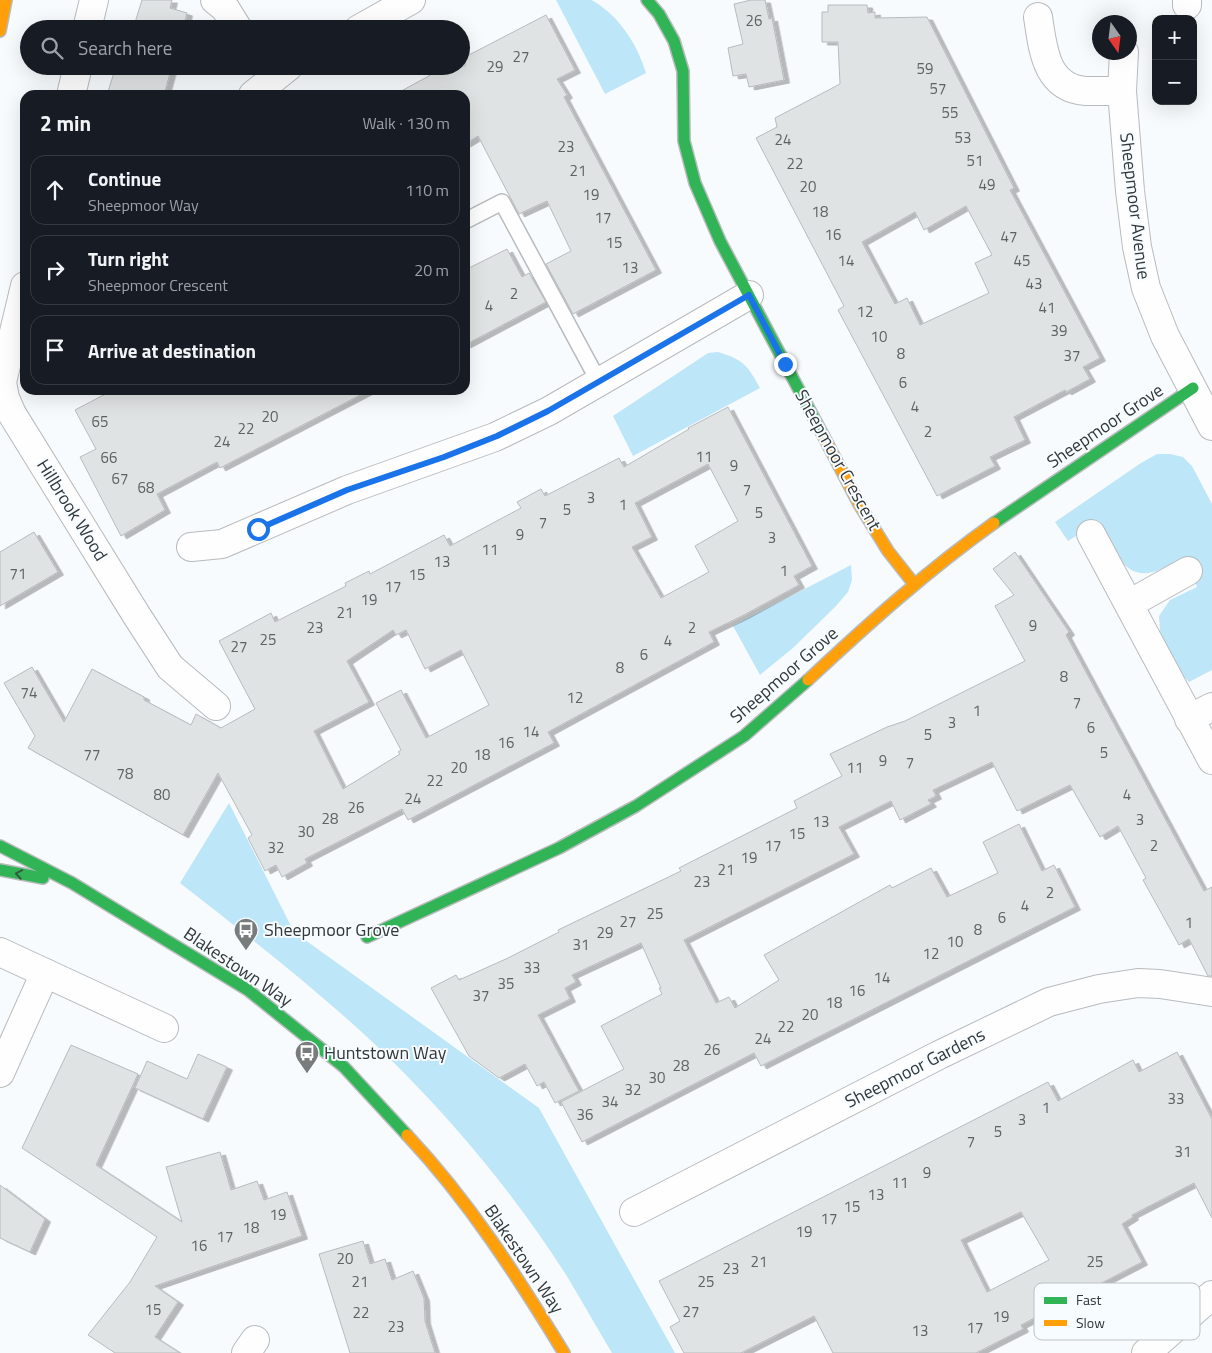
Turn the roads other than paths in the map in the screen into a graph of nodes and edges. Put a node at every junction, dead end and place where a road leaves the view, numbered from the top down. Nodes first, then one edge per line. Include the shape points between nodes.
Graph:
1 (6, 0) edge
2 (94, 0) edge
3 (216, 0) edge
4 (411, 0) edge
5 (647, 0) edge
6 (1038, 16) dead end
7 (89, 20) edge
8 (232, 20) edge
9 (375, 20) edge
10 (0, 31) edge
11 (1124, 60) edge
12 (76, 75) edge
13 (278, 75) edge
14 (72, 90) edge
15 (259, 90) edge
16 (1122, 91) junction
17 (470, 219) edge
18 (749, 295) junction
19 (20, 307) edge
20 (599, 382) junction
21 (1193, 388) junction
22 (1212, 426) edge
23 (1091, 534) dead end
24 (191, 548) dead end
25 (1188, 571) dead end
26 (914, 584) junction
27 (1129, 604) junction
28 (216, 706) dead end
29 (1201, 713) edge
30 (1212, 760) edge
31 (0, 846) edge
32 (0, 870) edge
33 (72, 883) junction
34 (367, 937) dead end
35 (0, 952) edge
36 (45, 973) junction
37 (1212, 992) edge
38 (164, 1028) dead end
39 (0, 1073) edge
40 (634, 1212) dead end
41 (1212, 1295) edge
42 (1200, 1306) edge
43 (1161, 1340) edge
44 (564, 1353) edge
45 (1146, 1353) edge

1 - 10 street
2 - 7 street
3 - 8 street
4 - 9 street
5 - 18 street, Sheepmoor Crescent via 674,41 683,71 684,141 695,183 720,241
6 - 16 street via 1045,58 1052,73 1068,86 1085,91
11 - 16 street, Sheepmoor Avenue
12 - 14 street
13 - 15 street
16 - 21 street, Sheepmoor Avenue via 1135,233 1146,288 1165,336
17 - 20 lane via 502,202
18 - 20 street
18 - 26 street, Sheepmoor Crescent via 859,504 888,551
19 - 28 street, Hillbrook Wood via 2,382 12,414 170,667
20 - 24 street via 495,437 347,490 222,544
21 - 22 street, Sheepmoor Avenue
21 - 26 street, Sheepmoor Grove via 1069,470
23 - 27 street
25 - 27 street
26 - 34 street, Sheepmoor Grove via 744,736 686,775 559,848
27 - 29 street
29 - 30 street
31 - 33 street, Blakestown Way
33 -> 32 street
33 - 44 street, Blakestown Way via 248,990 344,1067 423,1152 475,1216
35 - 36 street
36 - 38 street
36 - 39 street
37 - 40 street, Sheepmoor Gardens via 1138,984 1099,989 1049,1002
41 - 42 street
43 - 45 street

